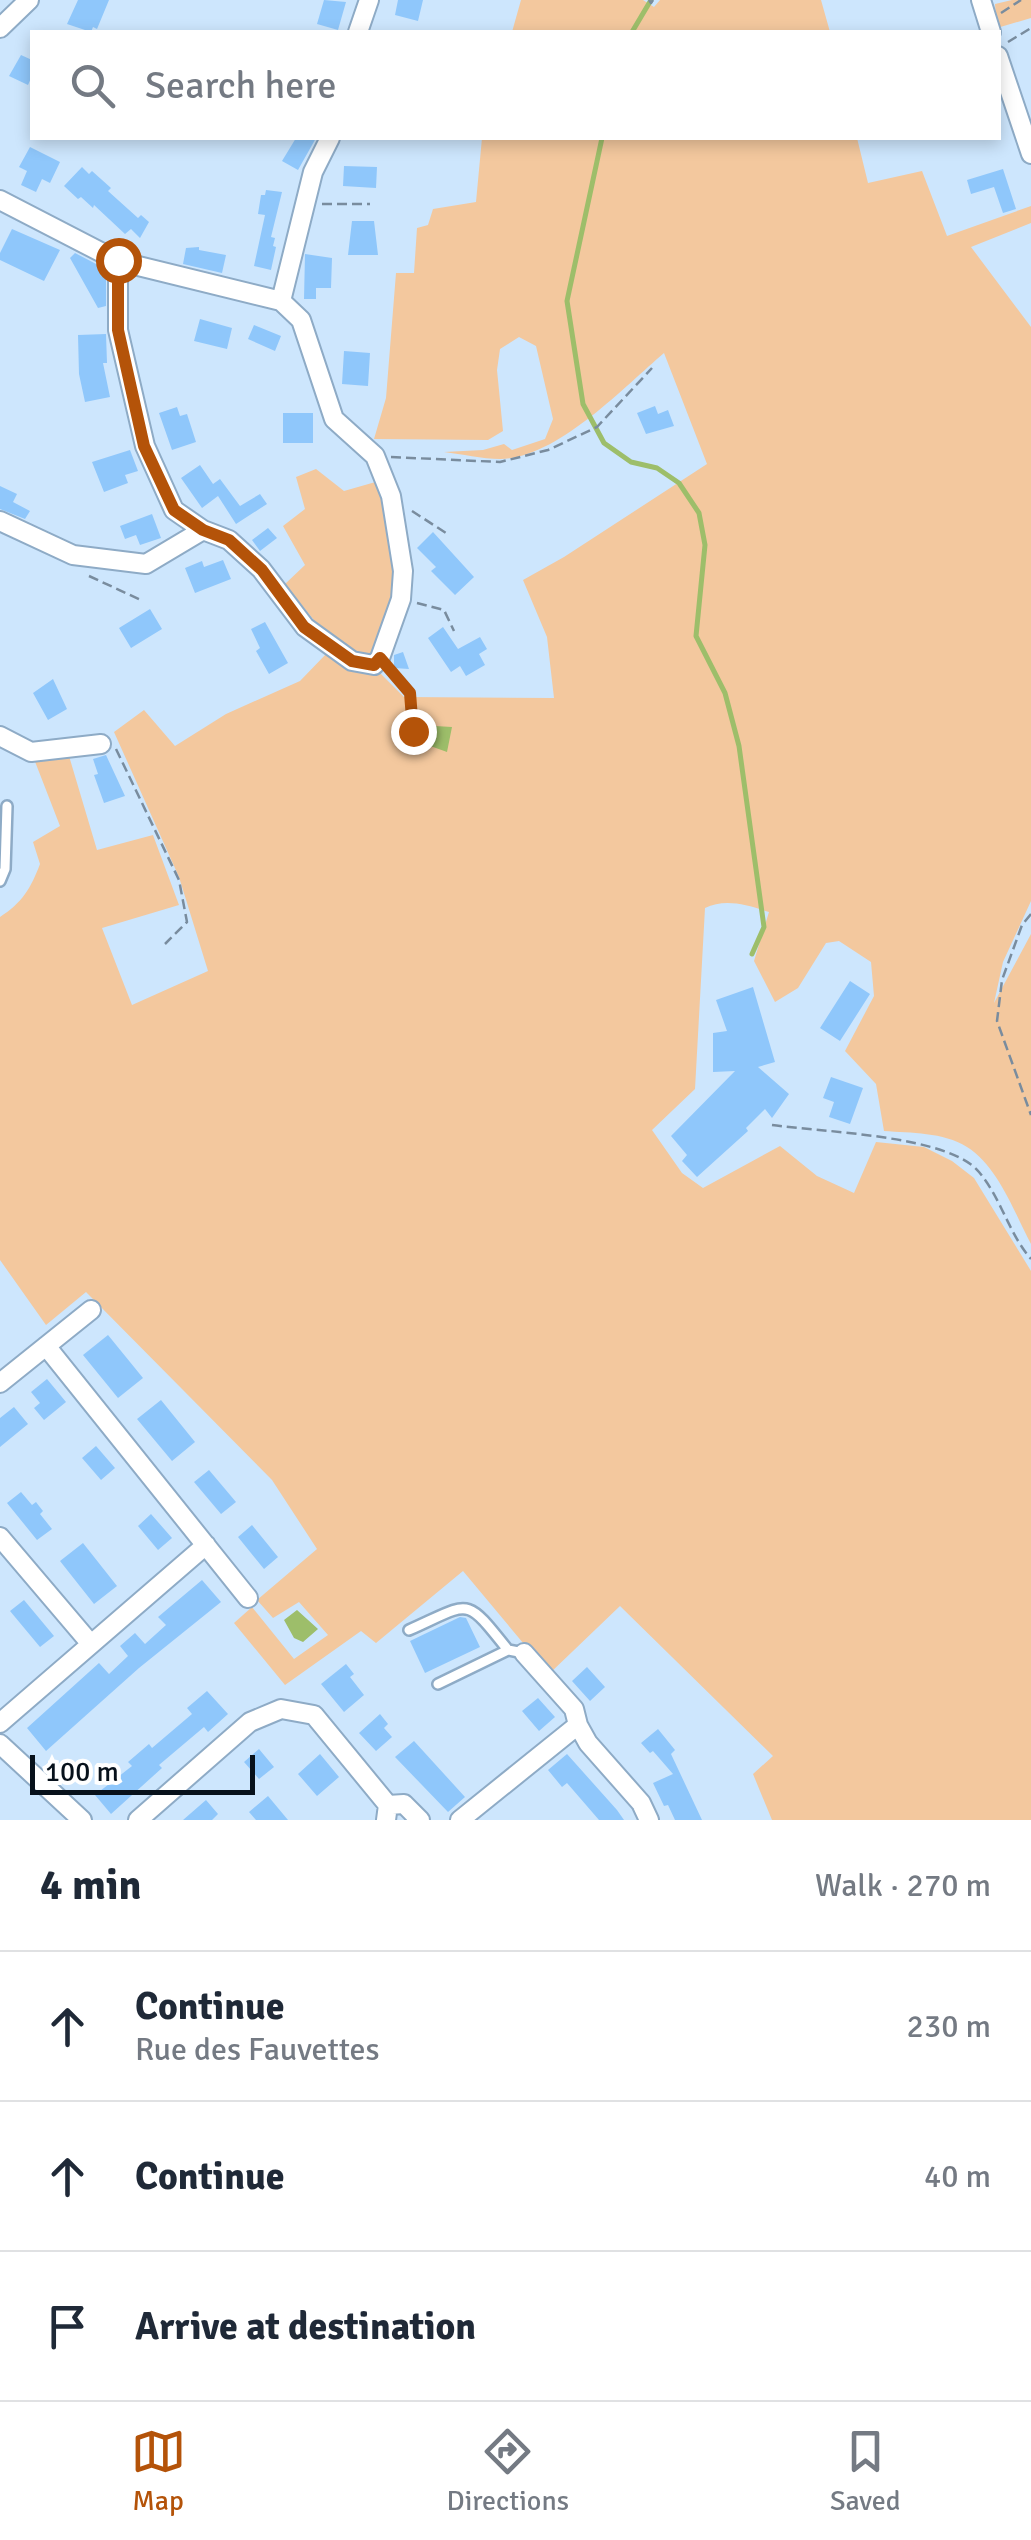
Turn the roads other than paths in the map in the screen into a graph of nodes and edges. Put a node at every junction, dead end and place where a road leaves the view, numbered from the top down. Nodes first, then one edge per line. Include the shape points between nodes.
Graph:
1 (29, 0) edge
2 (369, 0) edge
3 (981, 0) edge
4 (0, 28) edge
5 (359, 30) edge
6 (990, 30) edge
7 (1001, 65) edge
8 (329, 140) edge
9 (1031, 154) edge
10 (0, 200) edge
11 (118, 260) junction
12 (281, 302) junction
13 (0, 521) edge
14 (203, 530) junction
15 (0, 736) edge
16 (102, 744) road end
17 (7, 806) dead end
18 (0, 881) edge
19 (90, 1310) dead end
20 (46, 1346) junction
21 (0, 1383) edge
22 (0, 1538) edge
23 (206, 1544) junction
24 (248, 1598) dead end
25 (410, 1630) dead end
26 (90, 1644) junction
27 (516, 1652) junction
28 (438, 1684) dead end
29 (0, 1723) edge
30 (578, 1725) junction
31 (0, 1744) edge
32 (387, 1812) edge
33 (82, 1820) edge
34 (138, 1820) edge
35 (420, 1820) edge
36 (460, 1820) edge
37 (650, 1820) edge

1 - 4 street
2 - 5 street
3 - 6 street
7 - 9 street
8 - 12 street via 313,172
10 - 11 street
11 - 12 street
11 - 14 street via 118,330 144,446 174,510
12 - 14 street via 302,320 334,419 375,456 390,496 401,599 377,662 352,661 304,627 262,570 229,540
13 - 14 street via 73,555 146,564
15 - 16 street via 32,752
17 - 18 lane
19 - 20 street
20 - 21 street
20 - 23 street
22 - 26 street
23 - 24 street
23 - 26 street
25 - 27 lane via 461,1607 476,1611
26 - 29 street
27 - 28 lane
27 - 30 street via 574,1709
30 - 36 street
30 - 37 street
31 - 33 street
32 - 34 street via 314,1715 281,1708 250,1722
32 - 35 street via 404,1804

